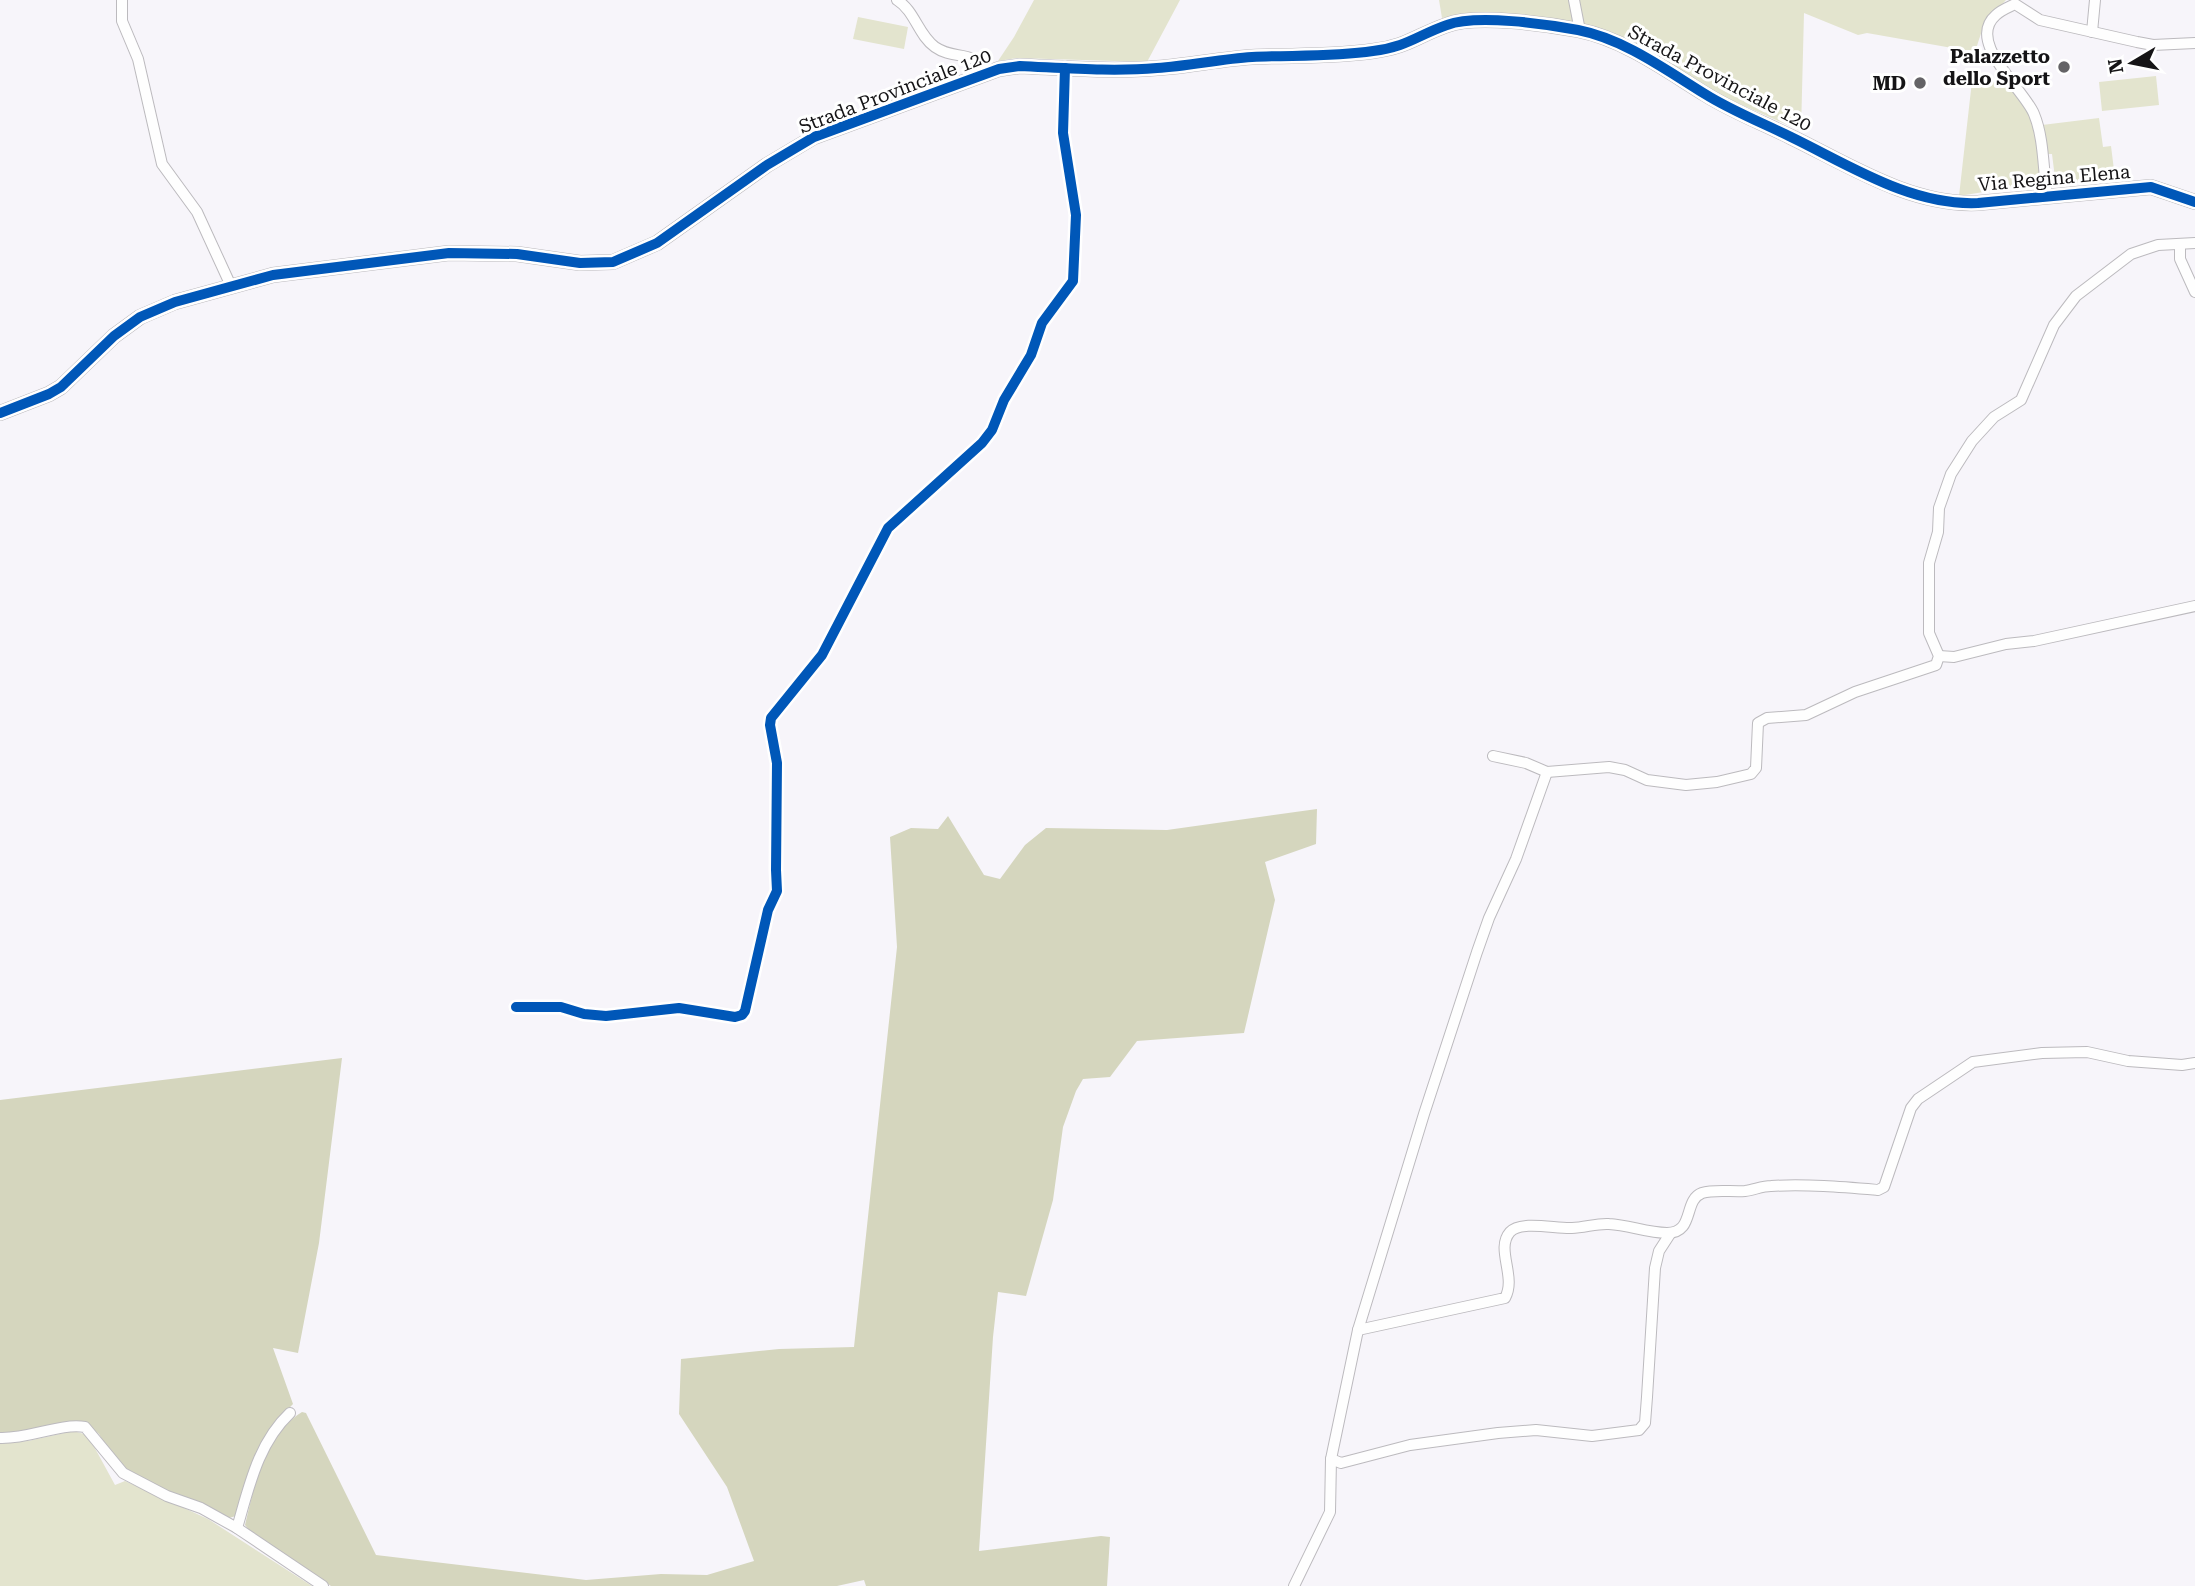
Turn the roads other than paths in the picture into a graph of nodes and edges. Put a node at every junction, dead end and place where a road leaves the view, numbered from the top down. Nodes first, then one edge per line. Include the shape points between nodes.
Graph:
1 (122, 0) edge
2 (897, 0) edge
3 (1574, 0) edge
4 (2095, 0) edge
5 (1580, 31) junction
6 (2092, 32) junction
7 (2195, 43) edge
8 (1065, 68) junction
9 (988, 72) junction
10 (1916, 195) joint
11 (2046, 195) junction
12 (2195, 202) edge
13 (2195, 243) edge
14 (2180, 246) junction
15 (230, 286) junction
16 (2195, 292) edge
17 (0, 413) edge
18 (2195, 606) edge
19 (1939, 656) junction
20 (1493, 756) dead end
21 (1547, 772) junction
22 (516, 1007) dead end
23 (2195, 1063) edge
24 (1670, 1234) junction
25 (1357, 1330) junction
26 (290, 1413) dead end
27 (0, 1438) edge
28 (1331, 1459) junction
29 (237, 1528) junction
30 (323, 1586) edge
31 (1294, 1586) edge

1 - 15 street via 122,20 138,60 162,164 197,212
2 - 9 street via 911,12 932,46 980,61
3 - 5 street
4 - 6 street
5 - 8 street, Strada Provinciale 120 via 1476,20 1449,24 1402,46 1372,52 1252,57 1155,69
5 - 10 street, Strada Provinciale 120 via 1618,44 1712,98
6 - 7 street via 2153,45
6 - 11 street via 2040,20 2015,4 1995,16 1988,32 1992,54 2033,110
8 - 9 street, Strada Provinciale 120 via 1020,66
8 - 22 street via 1063,133 1076,215 1073,281 1042,323 1031,355 992,430 888,528 822,655 771,718 777,762 778,884 745,1011 735,1017 672,1008 606,1016 561,1007
9 - 15 street, Strada Provinciale 120 via 814,137 657,243 613,262 580,263 517,254 424,254 294,271
10 - 11 street, Via Regina Elena via 1954,205
11 - 12 street, Via Regina Elena via 2151,187
13 - 14 street
14 - 16 street via 2180,259
14 - 19 street via 2158,245 2131,254 2076,296 2054,325 2021,400 1994,416 1951,474 1929,563 1929,633
15 - 17 street, Strada Provinciale 120 via 140,317 114,336 69,382
18 - 19 street via 1954,657
19 - 21 street via 1936,665 1855,692 1807,715 1758,723 1756,768 1751,775 1686,785 1647,780 1609,767
20 - 21 street
21 - 25 street via 1477,952
23 - 24 street via 2128,1061 2087,1052 1973,1062 1918,1098 1884,1187 1767,1186 1703,1193 1694,1199 1681,1230
24 - 25 street via 1606,1223 1556,1229 1517,1227 1508,1233 1505,1244 1511,1282 1505,1298
24 - 28 street via 1655,1268 1645,1423 1639,1430 1592,1436 1536,1430 1498,1433 1410,1445 1341,1463
25 - 28 street
26 - 29 street via 267,1441 256,1464
27 - 29 street via 85,1427 123,1473
28 - 31 street via 1330,1512
29 - 30 street

